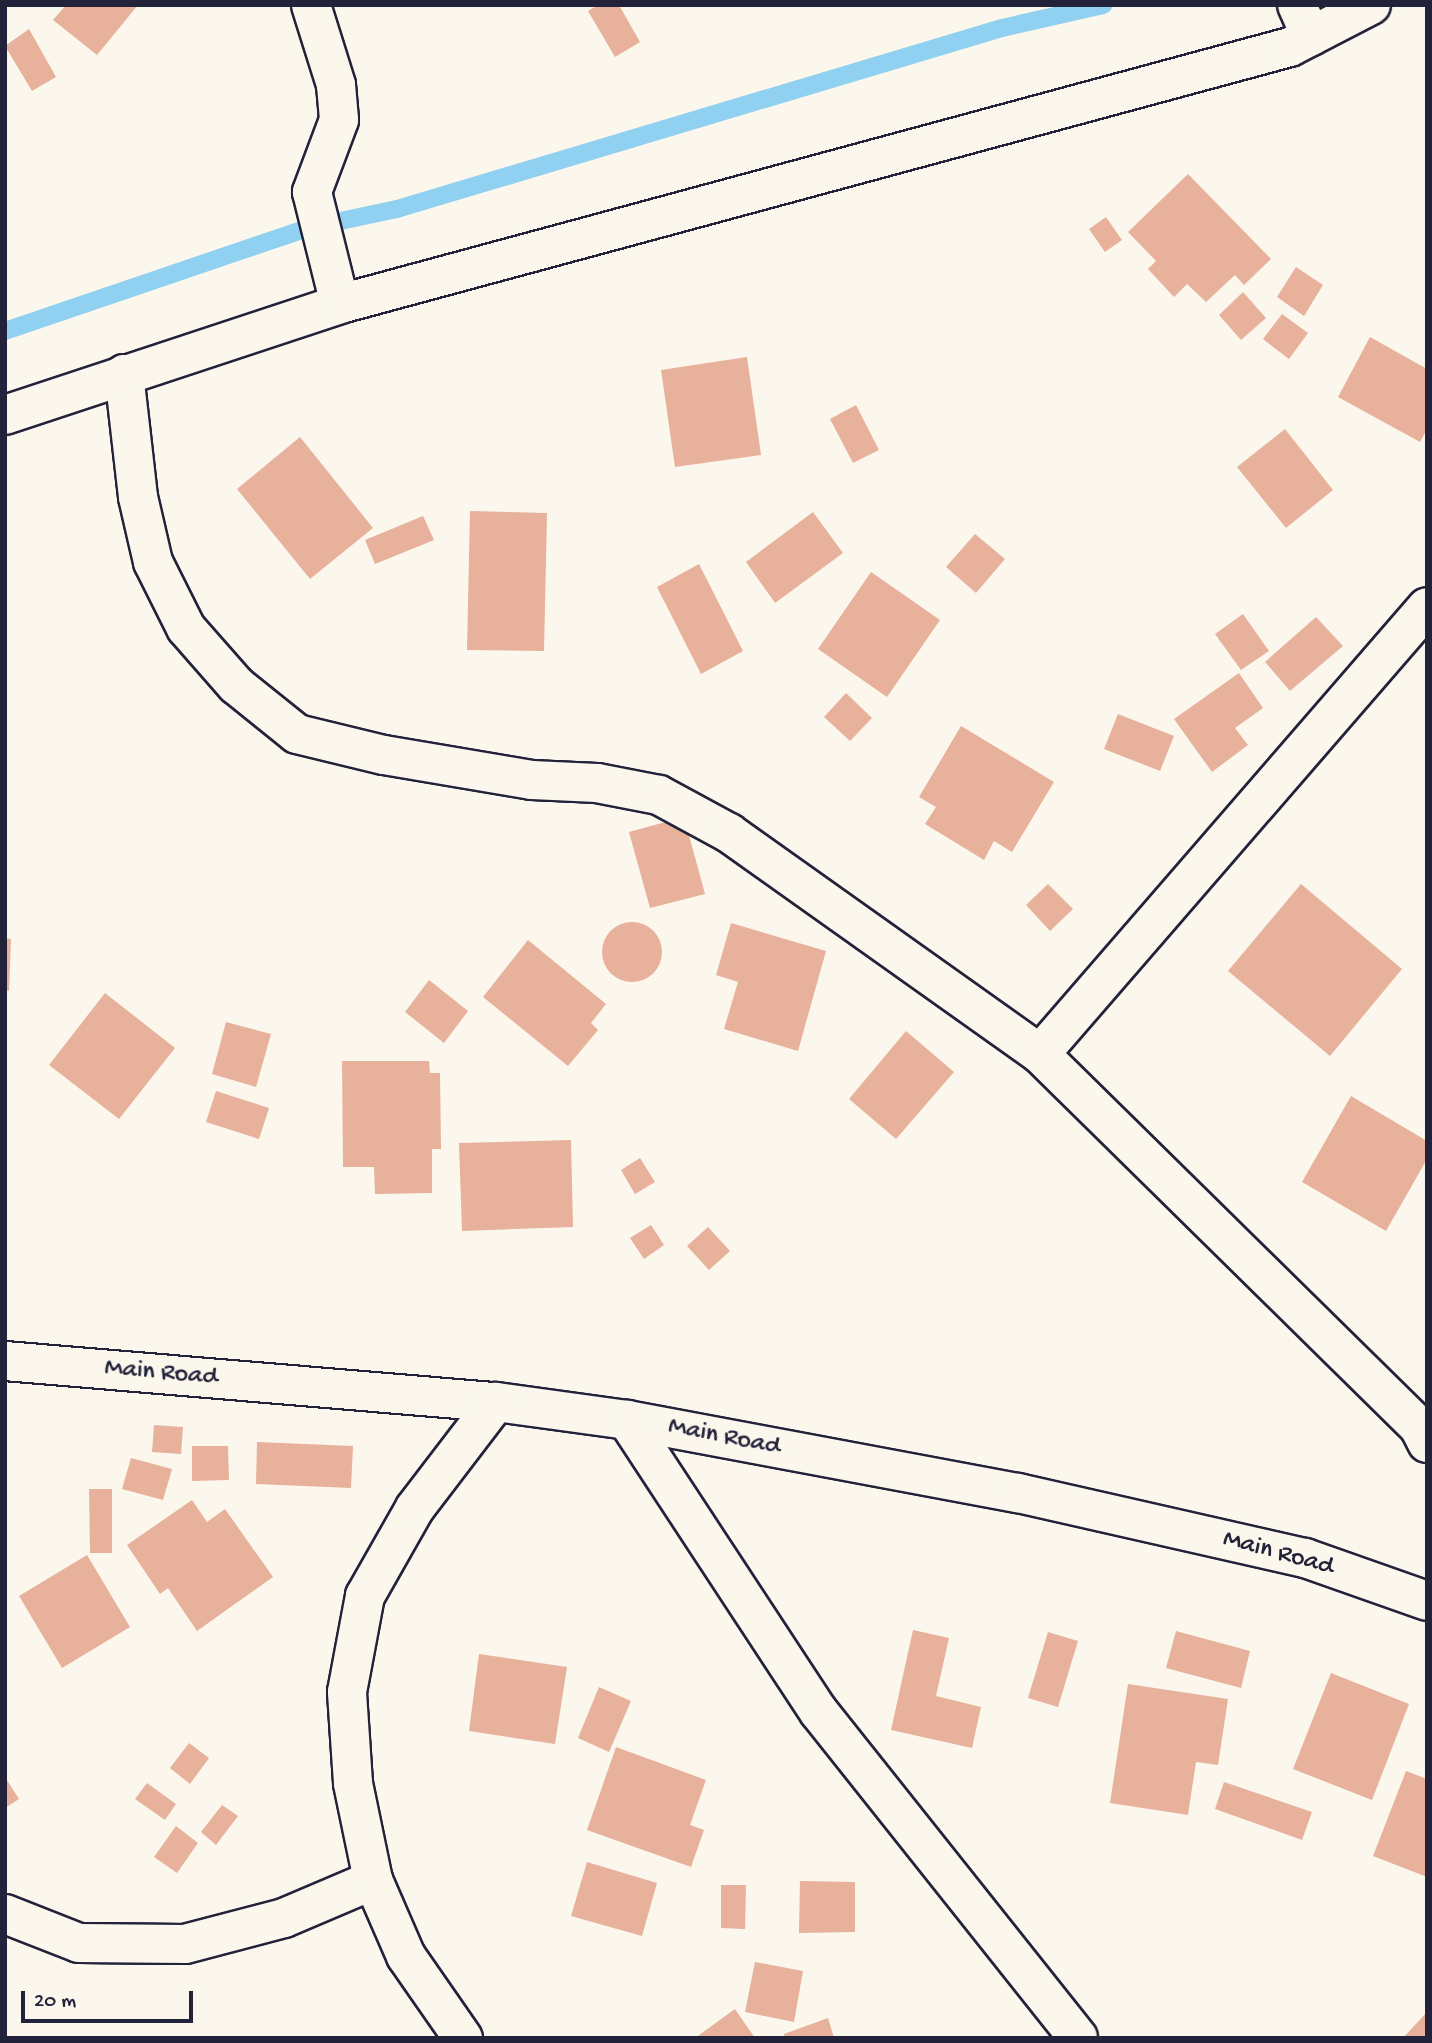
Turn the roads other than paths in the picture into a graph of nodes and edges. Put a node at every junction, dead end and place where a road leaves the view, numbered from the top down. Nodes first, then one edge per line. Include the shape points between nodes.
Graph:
1 (311, 5) edge
2 (1371, 5) edge
3 (1304, 21) edge
4 (340, 304) junction
5 (124, 374) junction
6 (5, 415) edge
7 (1427, 607) edge
8 (1040, 1054) junction
9 (5, 1361) edge
10 (496, 1402) junction
11 (627, 1420) junction
12 (1427, 1443) edge
13 (1427, 1601) edge
14 (373, 1880) junction
15 (5, 1913) edge
16 (463, 2038) edge
17 (1078, 2038) edge

1 - 4 street via 336,85 339,120 312,192
2 - 3 street
3 - 4 street via 1276,50
4 - 5 street
5 - 6 street
5 - 8 street via 138,498 153,562 186,628 236,685 297,734 425,762 532,780 597,783 659,796 694,812 796,878
7 - 8 street
8 - 12 street via 1419,1427
9 - 10 street, Main Road
10 - 11 street, Main Road
10 - 14 street via 415,1507 365,1596 347,1692 353,1783
11 - 13 street, Main Road via 1018,1493 1306,1558
11 - 17 street via 819,1712
14 - 15 street via 284,1919 185,1944 79,1943
14 - 16 street via 405,1956

